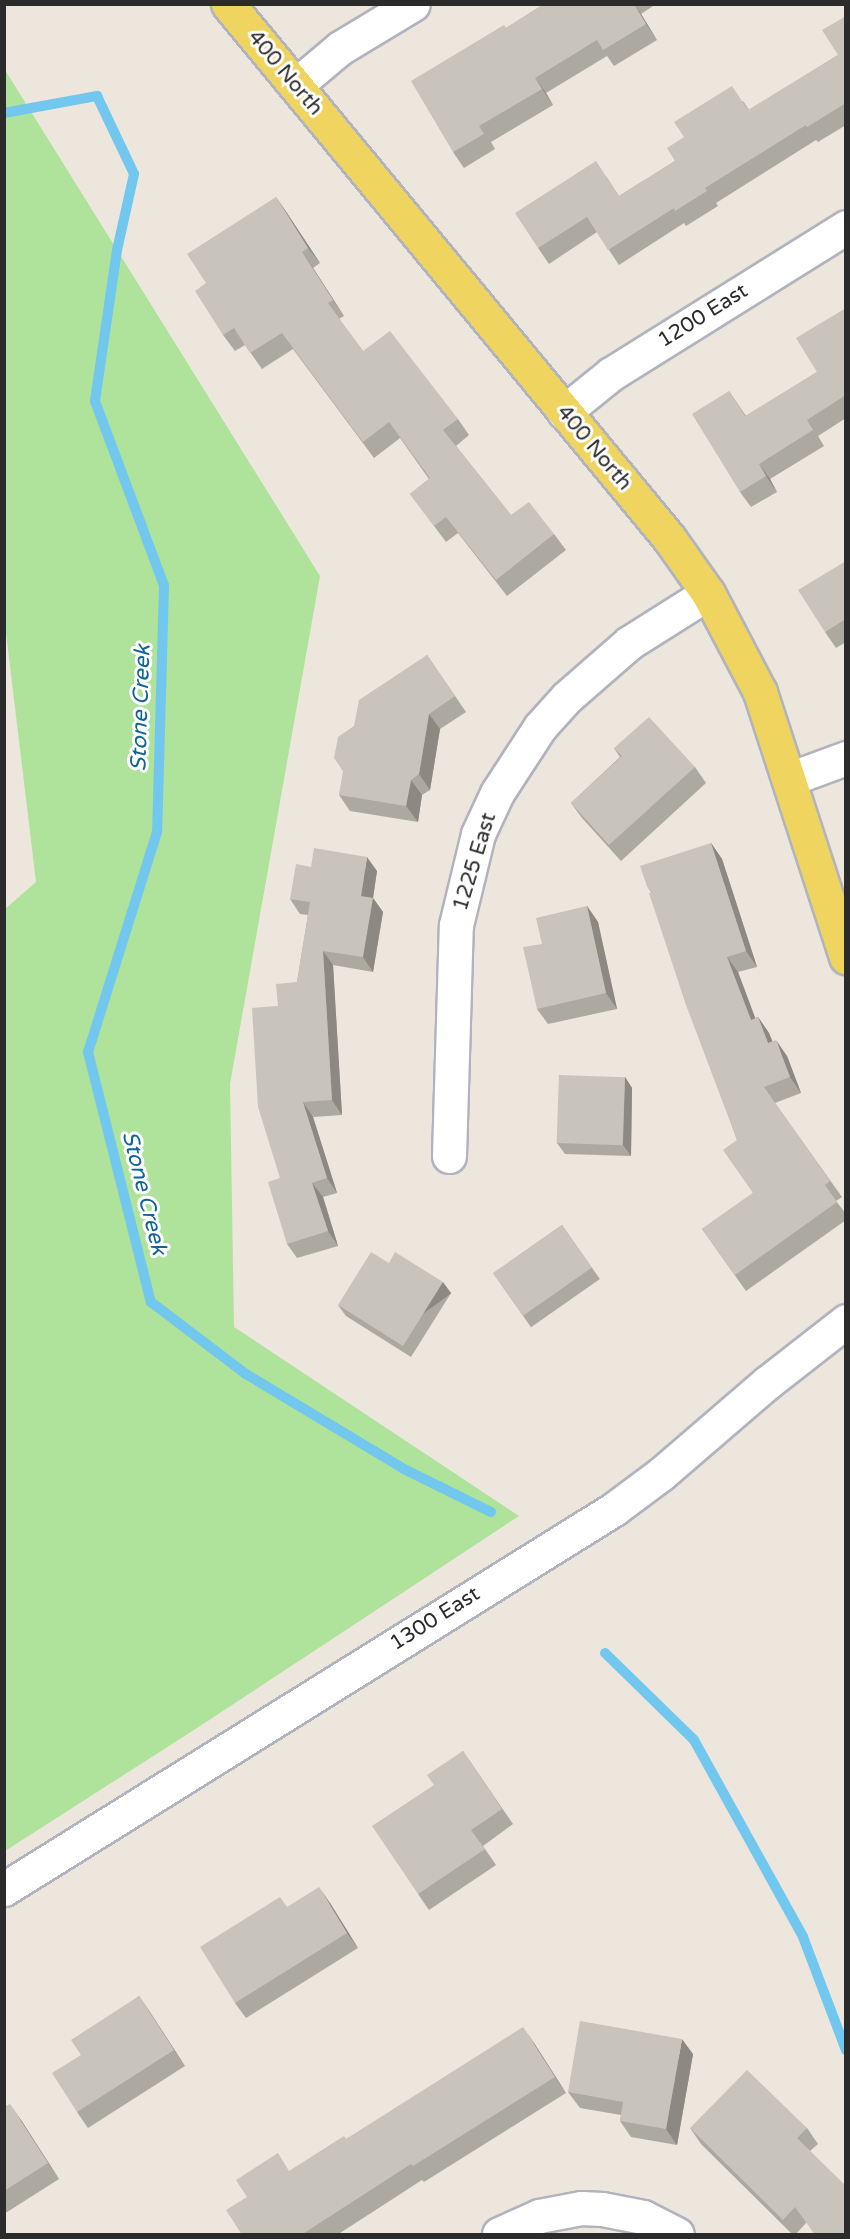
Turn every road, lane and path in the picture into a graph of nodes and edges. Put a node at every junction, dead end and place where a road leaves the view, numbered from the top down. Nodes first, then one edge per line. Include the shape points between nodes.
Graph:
1 (228, 4) edge
2 (413, 4) edge
3 (296, 85) junction
4 (846, 227) edge
5 (564, 412) junction
6 (708, 592) junction
7 (846, 758) edge
8 (789, 779) junction
9 (846, 957) edge
10 (449, 1156) dead end
11 (846, 1321) edge
12 (4, 1889) edge
13 (499, 2235) edge
14 (677, 2235) edge

1 - 3 main road, 400 North
2 - 3 street via 340,48
3 - 5 main road, 400 North
4 - 5 street, 1200 East via 611,374
5 - 6 main road, 400 North via 669,538
6 - 8 main road, 400 North via 759,692
6 - 10 street, 1225 East via 629,643 567,698 540,727 496,793 478,834 456,925
7 - 8 street
8 - 9 main road, 400 North
11 - 12 street, 1300 East via 614,1509
13 - 14 street via 539,2216 581,2208 643,2217

